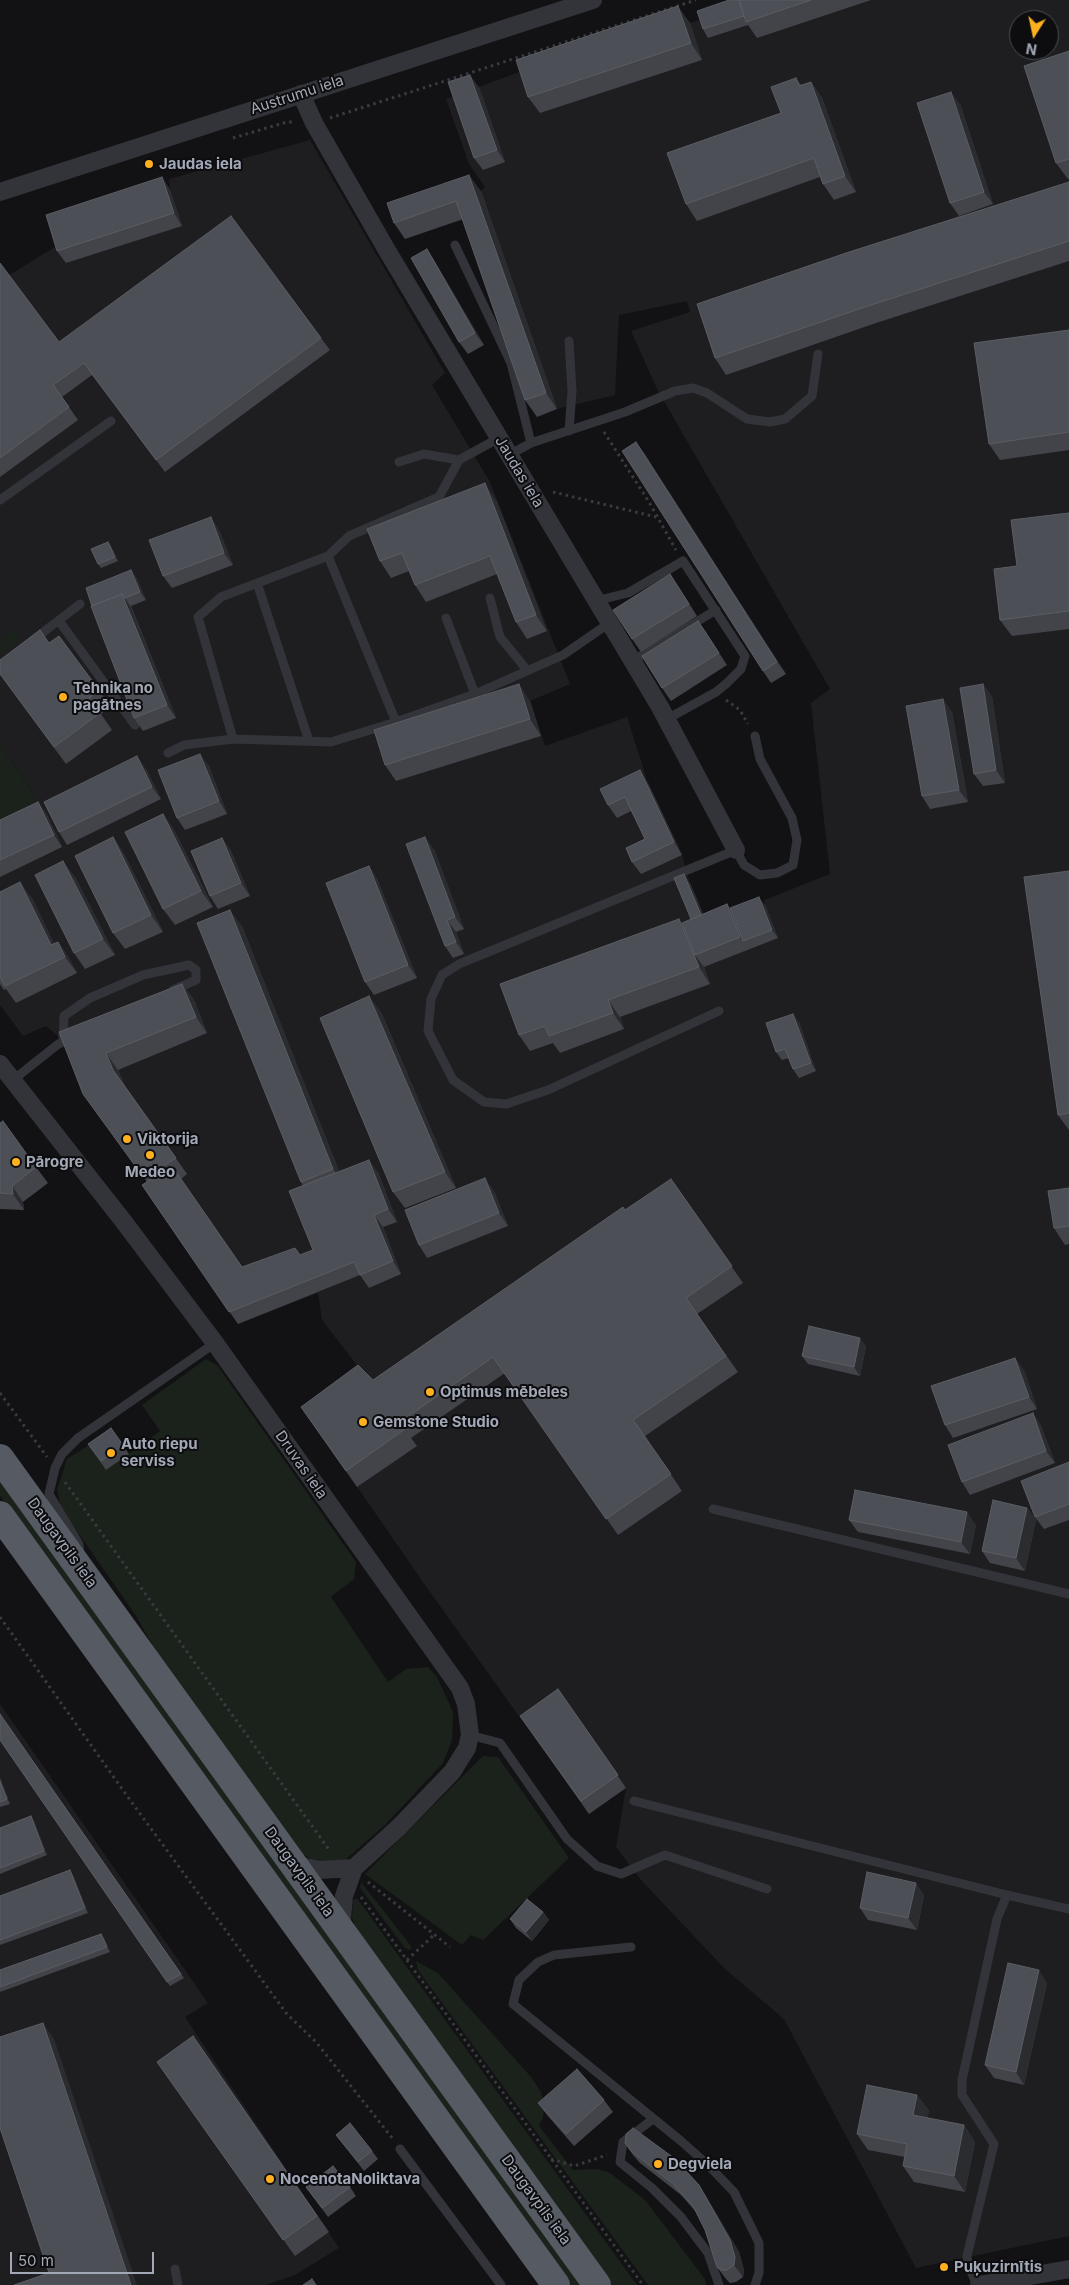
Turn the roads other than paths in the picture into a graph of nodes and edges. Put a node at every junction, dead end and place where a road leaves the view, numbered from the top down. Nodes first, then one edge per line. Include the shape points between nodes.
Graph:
1 (594, 0) edge
2 (301, 94) junction
3 (0, 192) edge
4 (455, 245) dead end
5 (569, 341) dead end
6 (818, 354) dead end
7 (111, 421) dead end
8 (569, 431) junction
9 (499, 438) junction
10 (531, 443) junction
11 (509, 455) junction
12 (459, 460) junction
13 (399, 462) dead end
14 (0, 500) edge
15 (328, 556) junction
16 (257, 583) junction
17 (490, 598) dead end
18 (595, 601) junction
19 (80, 604) dead end
20 (716, 610) junction
21 (446, 618) dead end
22 (59, 621) junction
23 (608, 624) junction
24 (22, 647) edge
25 (632, 661) junction
26 (528, 670) junction
27 (475, 694) junction
28 (667, 719) junction
29 (396, 722) junction
30 (135, 726) edge
31 (755, 736) road end
32 (233, 739) junction
33 (309, 741) junction
34 (168, 753) dead end
35 (736, 850) junction
36 (163, 994) edge
37 (719, 1011) dead end
38 (80, 1032) edge
39 (63, 1042) junction
40 (0, 1064) edge
41 (13, 1080) junction
42 (215, 1343) junction
43 (0, 1458) edge
44 (713, 1509) dead end
45 (0, 1515) edge
46 (81, 1570) junction
47 (1069, 1594) edge
48 (470, 1735) junction
49 (634, 1801) dead end
50 (293, 1864) junction
51 (349, 1872) junction
52 (766, 1889) dead end
53 (1007, 1896) junction
54 (1069, 1909) edge
55 (341, 1930) junction
56 (631, 1947) dead end
57 (653, 2118) junction
58 (400, 2149) road end
59 (176, 2269) dead end
60 (1069, 2270) edge
61 (178, 2285) edge
62 (501, 2285) edge
63 (556, 2285) edge
64 (597, 2285) edge
65 (719, 2285) edge
66 (756, 2285) edge
67 (978, 2285) edge

1 - 2 street, Austrumu iela
2 - 3 street, Austrumu iela
2 - 9 street, Jaudas iela via 314,123 385,247
4 - 10 lane via 511,363
5 - 8 lane via 572,391
6 - 8 lane via 812,396 786,419 770,422 747,419 693,388 675,391
7 - 14 lane
8 - 10 lane
9 - 11 street, Jaudas iela
9 - 12 lane
10 - 11 lane
11 - 18 street, Jaudas iela
12 - 13 lane via 424,454
12 - 15 lane via 439,497 349,536
15 - 16 lane
15 - 29 lane
16 - 32 lane via 221,596 198,617
16 - 33 lane
17 - 26 lane via 500,637
18 - 20 lane via 628,593 683,561
18 - 23 street, Jaudas iela
19 - 22 lane
20 - 25 lane
20 - 28 lane via 745,656 741,669 716,692
21 - 27 lane
22 - 24 lane
22 - 30 lane
23 - 25 street, Jaudas iela
23 - 26 lane via 563,655
25 - 28 street, Jaudas iela
26 - 27 lane
27 - 29 lane
28 - 35 street, Jaudas iela
29 - 33 lane via 331,742
31 - 35 lane via 760,759 792,818 797,840 793,865 777,873 760,875 744,865
32 - 33 lane
32 - 34 lane via 184,745
35 - 37 lane via 459,964 442,976 431,999 428,1032 453,1080 484,1102 506,1104 548,1090
36 - 39 lane via 196,980 196,970 189,965 143,975 90,998 64,1016
38 - 39 lane
39 - 41 lane
40 - 41 street, Druvas iela
41 - 42 street, Druvas iela
42 - 46 lane via 78,1438 62,1454 49,1494 79,1544
42 - 48 street, Druvas iela via 460,1688 466,1704
43 - 46 highway, Daugavpils iela
44 - 47 lane
45 - 63 highway
46 - 50 highway, Daugavpils iela
48 - 51 street, Druvas iela via 467,1748 452,1772 399,1827
48 - 52 lane via 500,1743 567,1839 597,1866 621,1874 665,1855
49 - 53 lane
50 - 51 street
50 - 55 highway, Daugavpils iela
51 - 55 street
53 - 54 lane
53 - 67 lane via 997,1919 962,2080 962,2095 994,2144 967,2256
55 - 64 highway, Daugavpils iela
56 - 57 lane via 554,1956 538,1962 519,1980 513,2004
57 - 65 lane via 623,2142 620,2162 681,2217 708,2252
57 - 66 lane via 734,2192 760,2242
58 - 62 lane
59 - 61 lane
60 - 67 street

